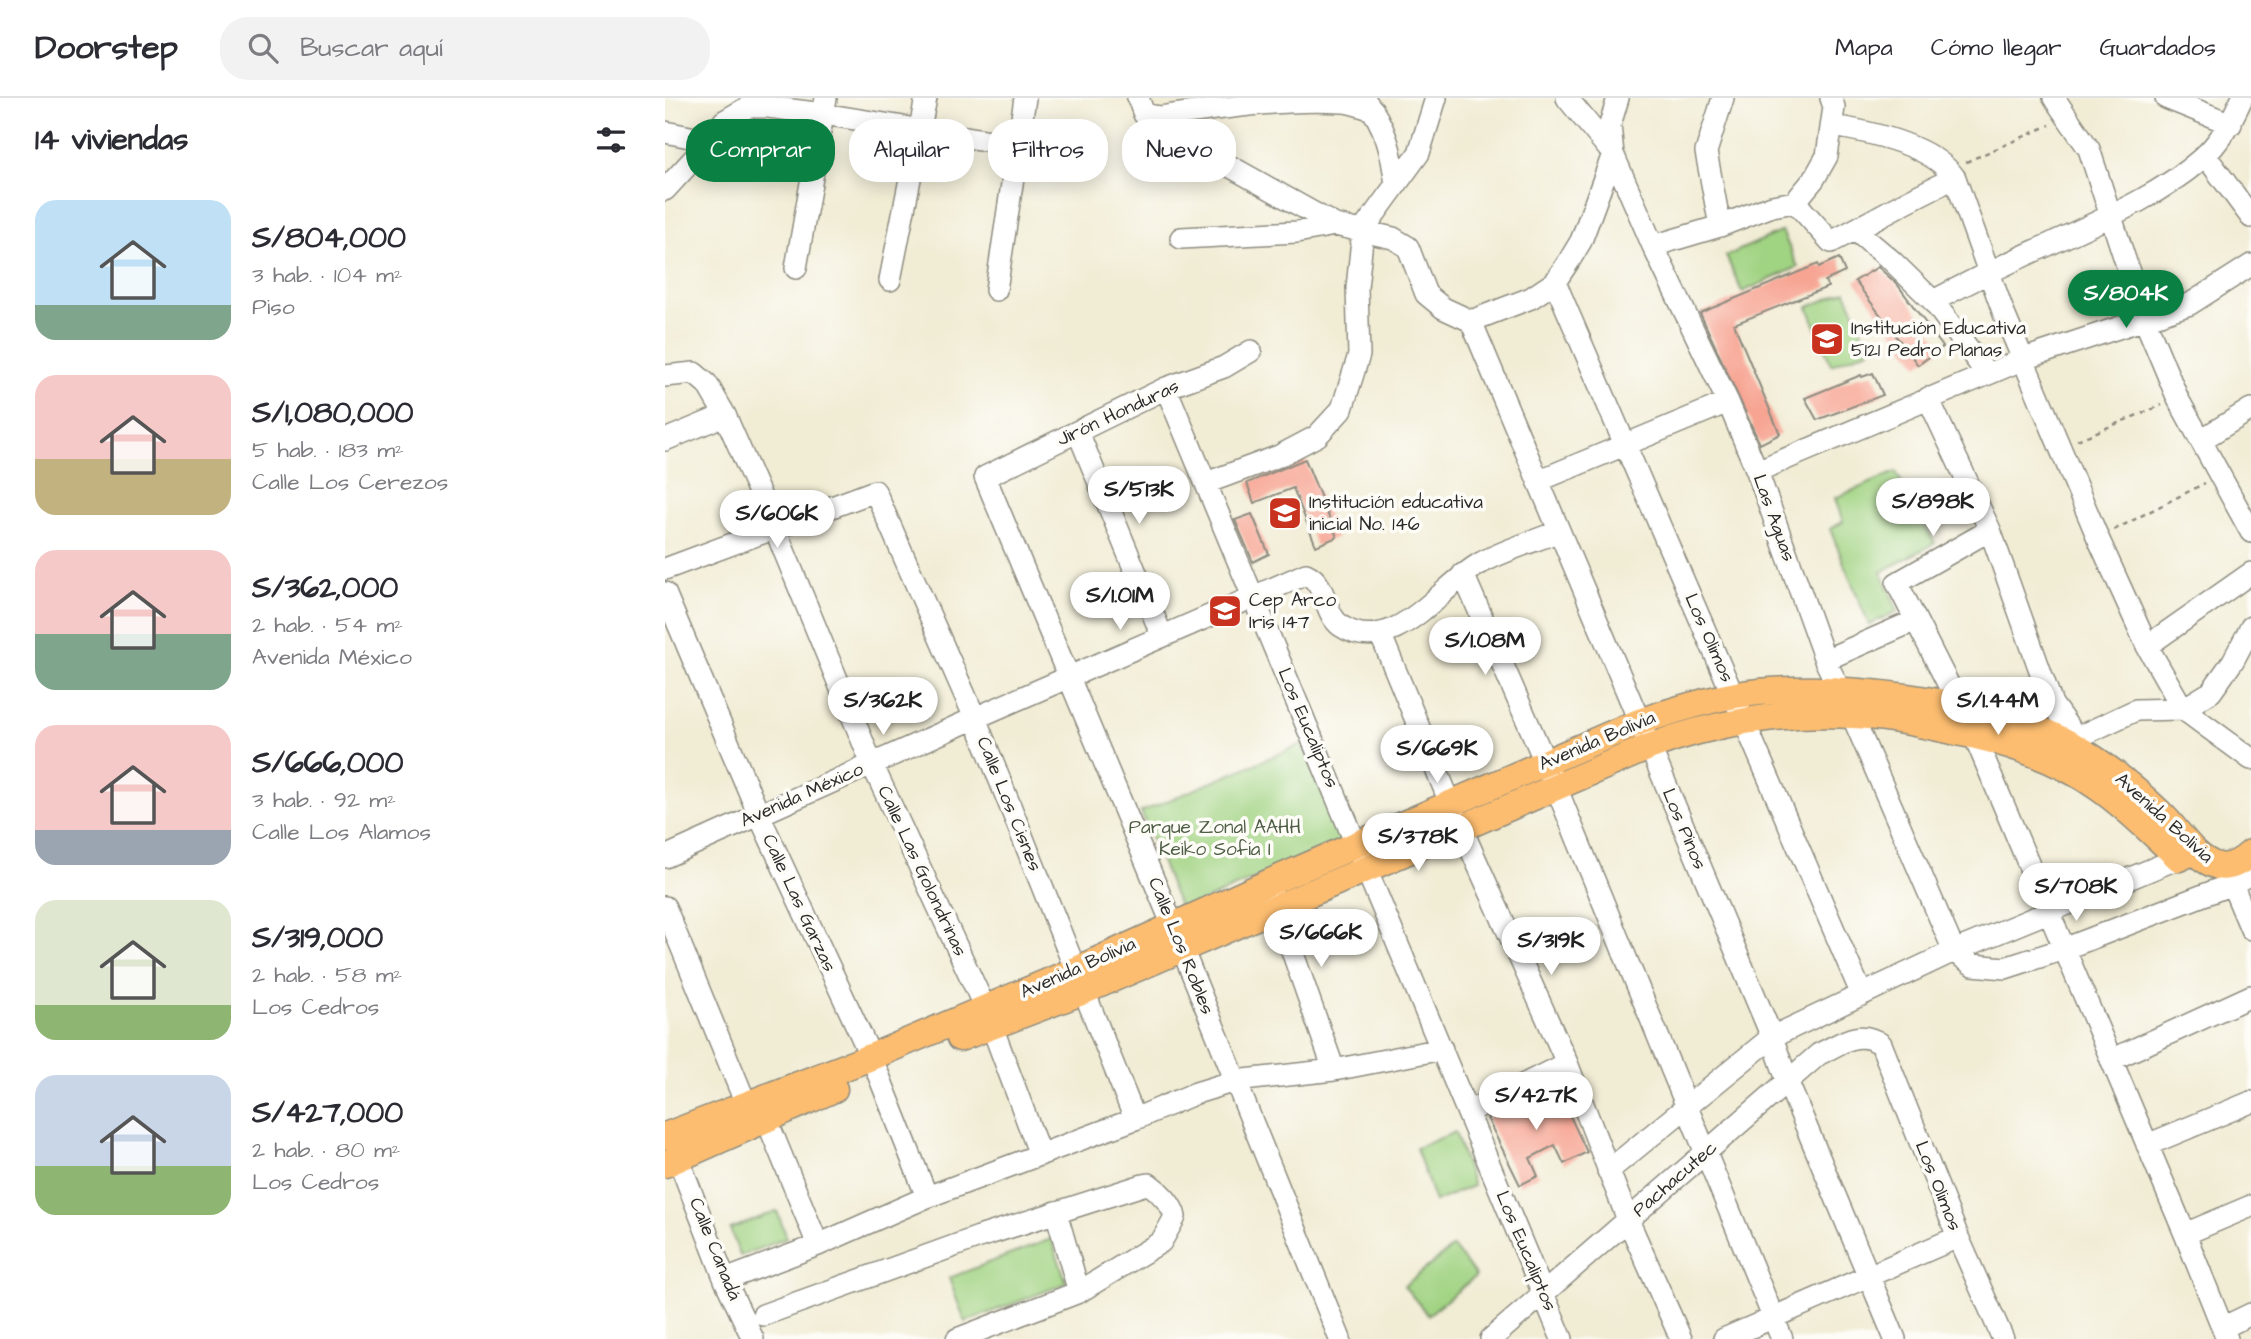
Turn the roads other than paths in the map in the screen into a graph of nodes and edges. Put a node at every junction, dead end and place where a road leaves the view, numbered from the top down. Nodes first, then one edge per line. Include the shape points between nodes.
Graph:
1 (727, 98) edge
2 (926, 98) edge
3 (1025, 98) edge
4 (1138, 98) edge
5 (1436, 98) edge
6 (1567, 98) edge
7 (1618, 98) edge
8 (1723, 98) edge
9 (1831, 98) edge
10 (2054, 98) edge
11 (2166, 98) edge
12 (2242, 98) edge
13 (1308, 100) edge
14 (1369, 104) edge
15 (824, 106) edge
16 (724, 119) edge
17 (727, 119) edge
18 (879, 119) edge
19 (923, 119) edge
20 (1021, 119) edge
21 (2231, 124) junction
22 (1832, 126) junction
23 (665, 132) edge
24 (686, 136) edge
25 (1613, 154) junction
26 (2206, 155) junction
27 (686, 167) edge
28 (1236, 170) edge
29 (1952, 173) junction
30 (911, 182) edge
31 (1011, 182) edge
32 (1396, 185) junction
33 (665, 190) edge
34 (1795, 202) junction
35 (2109, 217) junction
36 (2251, 217) edge
37 (1335, 225) junction
38 (1720, 226) junction
39 (1363, 230) junction
40 (1855, 230) junction
41 (1181, 238) dead end
42 (1653, 246) junction
43 (2251, 265) edge
44 (796, 268) dead end
45 (1989, 271) junction
46 (890, 280) dead end
47 (1555, 282) junction
48 (996, 290) dead end
49 (1933, 301) junction
50 (2144, 318) junction
51 (1471, 321) junction
52 (1251, 351) dead end
53 (2024, 359) junction
54 (1987, 374) junction
55 (675, 375) edge
56 (1166, 388) junction
57 (1928, 398) junction
58 (1728, 402) junction
59 (2251, 409) edge
60 (725, 415) junction
61 (1078, 432) junction
62 (665, 440) edge
63 (2201, 440) junction
64 (1625, 445) junction
65 (1757, 471) junction
66 (985, 477) joint
67 (1538, 481) junction
68 (1206, 483) junction
69 (775, 528) junction
70 (1990, 530) junction
71 (1559, 531) junction
72 (2251, 532) edge
73 (665, 569) edge
74 (2251, 573) edge
75 (1464, 574) junction
76 (665, 593) edge
77 (1253, 596) junction
78 (1914, 621) junction
79 (2251, 627) edge
80 (1380, 633) junction
81 (1162, 636) junction
82 (2147, 646) junction
83 (1825, 660) junction
84 (1069, 677) junction
85 (1734, 696) junction
86 (1847, 703) junction
87 (1962, 708) junction
88 (2183, 709) junction
89 (975, 718) junction
90 (1745, 721) junction
91 (1639, 722) junction
92 (1974, 735) junction
93 (2075, 742) junction
94 (1649, 747) junction
95 (2251, 758) edge
96 (1546, 763) junction
97 (872, 764) junction
98 (1556, 787) junction
99 (758, 815) junction
100 (1456, 816) junction
101 (2251, 853) edge
102 (2187, 854) junction
103 (665, 857) edge
104 (1363, 857) junction
105 (2237, 875) edge
106 (1272, 895) junction
107 (665, 907) edge
108 (2049, 914) junction
109 (2251, 929) edge
110 (1178, 937) junction
111 (2064, 949) junction
112 (1954, 951) junction
113 (1080, 980) junction
114 (1862, 995) junction
115 (2251, 996) edge
116 (988, 1017) junction
117 (1870, 1036) joint
118 (1772, 1037) junction
119 (1442, 1049) junction
120 (2111, 1060) junction
121 (1567, 1063) junction
122 (874, 1064) junction
123 (1334, 1070) junction
124 (1235, 1081) junction
125 (1788, 1083) junction
126 (2251, 1102) edge
127 (1688, 1105) junction
128 (756, 1111) junction
129 (1468, 1112) junction
130 (1136, 1119) junction
131 (2147, 1145) junction
132 (680, 1146) edge
133 (1707, 1151) junction
134 (1040, 1155) junction
135 (1608, 1171) junction
136 (927, 1197) junction
137 (2251, 1206) edge
138 (1056, 1212) junction
139 (1627, 1220) junction
140 (2185, 1234) junction
141 (1958, 1237) junction
142 (818, 1245) junction
143 (1867, 1276) junction
144 (725, 1280) junction
145 (1079, 1292) junction
146 (1543, 1294) junction
147 (2251, 1314) edge
148 (763, 1315) dead end
149 (1772, 1316) junction
150 (2225, 1333) edge
151 (753, 1339) edge
152 (957, 1339) edge
153 (1340, 1339) edge
154 (1491, 1339) edge
155 (1562, 1339) edge
156 (1681, 1339) edge
157 (1724, 1339) edge
158 (1782, 1339) edge
159 (1895, 1339) edge
160 (2003, 1339) edge

1 - 16 street
2 - 19 street
3 - 20 street
4 - 13 street via 1144,114 1159,117
5 - 32 street via 1419,153
6 - 25 street, Las Aguas
7 - 25 street via 1609,125
8 - 38 street via 1706,152
9 - 22 street
10 - 35 street via 2089,149
11 - 21 street
12 - 21 street
13 - 14 street
14 - 32 street via 1387,136
15 - 17 street via 748,107
15 - 18 street
15 - 44 street
21 - 26 street
22 - 29 street via 1873,132 1915,149
22 - 34 street via 1827,156
23 - 24 street
25 - 42 street, Las Aguas
25 - 47 street via 1581,241
26 - 35 street
26 - 36 street
27 - 33 street
28 - 37 street
29 - 40 street
29 - 45 street
30 - 46 street
31 - 48 street
32 - 39 street
34 - 38 street
34 - 40 street via 1831,242
35 - 45 street
35 - 50 street
37 - 39 street
37 - 41 street via 1297,232
38 - 42 street
39 - 51 street via 1392,237 1408,247 1426,294 1443,309
39 - 68 street via 1357,288 1359,355 1342,409 1317,436 1279,456
40 - 49 street
42 - 58 street, Las Aguas
43 - 50 street via 2190,304
45 - 49 street
45 - 53 street
47 - 51 street via 1531,298
47 - 64 street, Los Olimos
49 - 54 street
50 - 53 street
50 - 63 street
51 - 67 street, Los Pinos
52 - 56 street, Jirón Honduras via 1224,368
53 - 54 street
53 - 82 street
54 - 57 street
55 - 60 street, Calle Las Golondrinas via 694,373 702,379
56 - 61 street, Jirón Honduras
56 - 68 street, Los Eucaliptos
57 - 65 street
57 - 70 street
58 - 64 street
58 - 65 street, Las Aguas
59 - 63 street
60 - 62 street
60 - 69 street, Calle Las Golondrinas
61 - 66 street, Jirón Honduras
61 - 81 street
63 - 72 street
64 - 67 street
64 - 85 street, Los Olimos
65 - 83 street, Las Aguas
66 - 84 street, Calle Los Robles
67 - 71 street, Los Pinos
68 - 77 street, Los Eucaliptos
69 - 73 street
69 - 89 street, Calle Los Cisnes via 875,491
69 - 97 street, Calle Las Golondrinas
70 - 78 street via 1897,583
70 - 93 street via 2053,704
71 - 75 street
71 - 91 street, Los Pinos
74 - 82 street
75 - 80 street via 1415,618
75 - 96 street
76 - 99 street, Calle Las Garzas
77 - 80 street, Avenida México via 1306,574 1320,586 1340,625
77 - 81 street, Avenida México
77 - 104 street, Los Eucaliptos
78 - 83 street
78 - 87 street
79 - 88 street via 2211,692
80 - 100 street
81 - 84 street, Avenida México
82 - 88 street
83 - 86 street, Las Aguas
84 - 89 street, Avenida México
84 - 110 street, Calle Los Robles
85 - 86 main road, Avenida Bolivia via 1775,691
85 - 90 street, Los Olimos
85 - 91 main road, Avenida Bolivia
86 - 87 main road, Avenida Bolivia via 1901,697
86 - 90 main road, Avenida Bolivia via 1816,715
86 - 92 main road, Avenida Bolivia
86 - 112 street, Las Aguas
87 - 92 street
87 - 93 main road, Avenida Bolivia
88 - 93 street via 2136,710
88 - 95 street
89 - 97 street, Avenida México
89 - 113 street, Calle Los Cisnes
90 - 94 main road, Avenida Bolivia via 1686,733
90 - 114 street, Los Olimos
91 - 94 street, Los Pinos
91 - 96 main road, Avenida Bolivia
92 - 102 main road, Avenida Bolivia via 2033,752 2098,787
92 - 108 street
93 - 102 main road, Avenida Bolivia via 2162,814
94 - 98 main road, Avenida Bolivia
94 - 118 street, Los Pinos
96 - 98 street
96 - 100 main road, Avenida Bolivia
97 - 99 street, Avenida México
97 - 116 street, Calle Las Golondrinas
98 - 100 main road, Avenida Bolivia
98 - 127 street
99 - 103 street, Avenida México
99 - 122 street, Calle Las Garzas
100 - 104 main road, Avenida Bolivia
100 - 121 street
101 - 105 main road, Avenida Bolivia
102 - 105 main road, Avenida Bolivia
102 - 108 street
104 - 106 main road, Avenida Bolivia
104 - 119 street, Los Eucaliptos
105 - 109 street
105 - 111 street
106 - 110 main road, Avenida Bolivia
106 - 123 street
107 - 128 street
108 - 111 street
108 - 112 street
110 - 113 main road, Avenida Bolivia
110 - 124 street, Calle Los Robles
111 - 112 street via 2005,968 1973,965
111 - 120 street
112 - 114 street
113 - 116 main road, Avenida Bolivia
113 - 130 street, Calle Los Cisnes
114 - 118 street
115 - 120 street
116 - 122 main road, Avenida Bolivia
116 - 134 street, Calle Las Golondrinas
117 - 125 street, Pachacutec via 1854,1037 1819,1054
117 - 141 street, Los Olimos via 1881,1044
118 - 125 street, Los Pinos
118 - 127 street
119 - 123 street
119 - 129 street, Los Eucaliptos
120 - 131 street
121 - 129 street
121 - 135 street
122 - 128 main road, Avenida Bolivia
122 - 136 street, Calle Las Garzas
123 - 124 street
124 - 130 street
124 - 153 street, Calle Los Robles
125 - 133 street, Pachacutec
125 - 143 street, Los Pinos
126 - 131 street
127 - 133 street
127 - 135 street
128 - 132 main road, Avenida Bolivia
128 - 142 street
129 - 146 street, Los Eucaliptos
130 - 134 street
131 - 140 street
132 - 144 street, Calle Canadá
133 - 139 street, Pachacutec
133 - 149 street
134 - 136 street
135 - 139 street
136 - 142 street
137 - 140 street
138 - 145 street
138 - 145 street via 1149,1184 1174,1211 1161,1242
138 - 148 street
139 - 146 street, Pachacutec
139 - 156 street
140 - 150 street
141 - 143 street
141 - 160 street, Los Olimos
142 - 144 street
143 - 149 street
143 - 159 street, Los Pinos
144 - 151 street, Calle Canadá
145 - 152 street
146 - 154 street, Pachacutec
146 - 155 street, Los Eucaliptos
147 - 150 street
149 - 157 street
149 - 158 street

